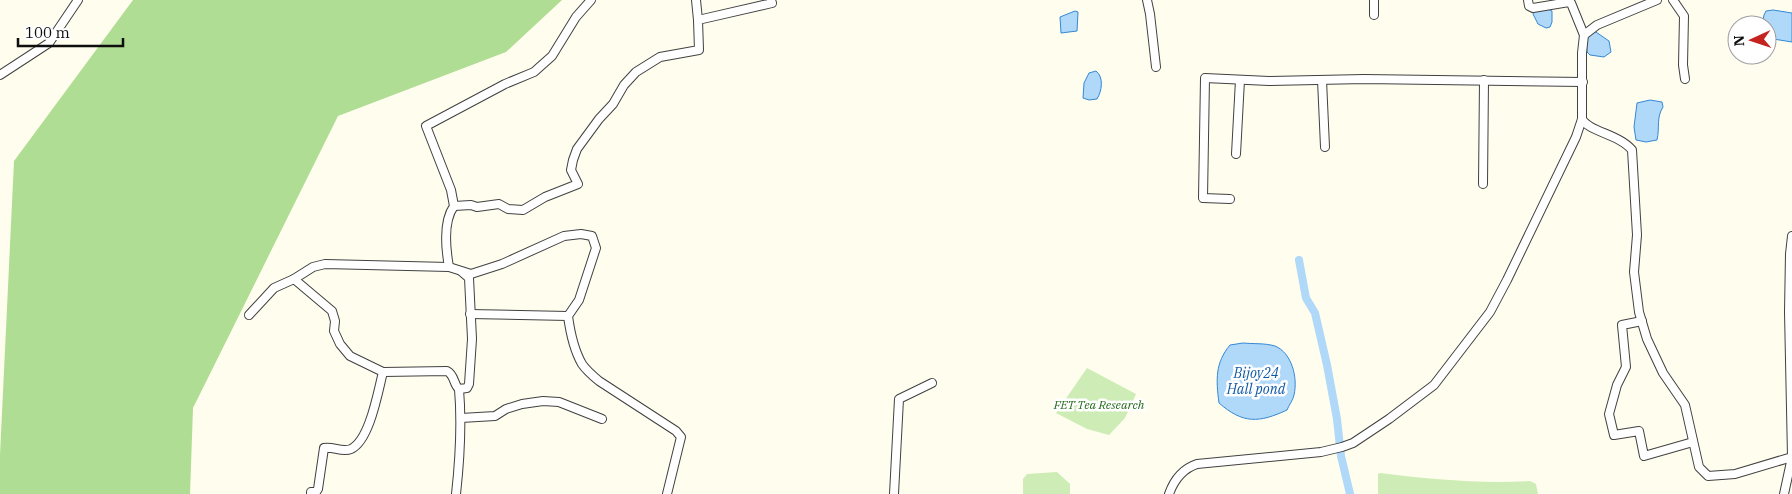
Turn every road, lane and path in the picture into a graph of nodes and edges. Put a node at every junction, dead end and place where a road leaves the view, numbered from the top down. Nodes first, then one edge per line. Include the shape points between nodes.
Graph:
1 (78, 0) edge
2 (591, 0) edge
3 (696, 0) edge
4 (772, 0) edge
5 (1147, 0) edge
6 (1374, 0) edge
7 (1528, 0) edge
8 (1657, 0) edge
9 (1673, 0) edge
10 (1643, 3) edge
11 (1374, 15) dead end
12 (698, 20) junction
13 (1584, 35) junction
14 (1156, 67) dead end
15 (0, 75) edge
16 (1685, 79) dead end
17 (1240, 80) junction
18 (1322, 80) junction
19 (1484, 80) junction
20 (1583, 82) junction
21 (1582, 119) junction
22 (1325, 147) dead end
23 (1236, 154) dead end
24 (1483, 184) dead end
25 (1230, 199) dead end
26 (454, 206) junction
27 (1792, 236) edge
28 (449, 267) junction
29 (461, 271) junction
30 (294, 279) junction
31 (470, 314) junction
32 (249, 315) dead end
33 (568, 316) junction
34 (1642, 321) junction
35 (383, 372) junction
36 (932, 383) dead end
37 (459, 389) junction
38 (461, 418) junction
39 (602, 419) dead end
40 (1693, 442) junction
41 (1792, 457) edge
42 (311, 494) edge
43 (456, 494) edge
44 (667, 494) edge
45 (894, 494) edge
46 (1169, 494) edge
47 (1784, 494) edge

1 - 15 street via 49,43
2 - 26 street via 576,17 552,56 534,72 426,126
3 - 12 street
4 - 12 street via 772,3
5 - 14 street
6 - 11 street
7 - 13 street via 1533,8 1571,3
8 - 10 street
9 - 16 street via 1684,16
10 - 13 street via 1597,25
12 - 26 street via 699,50 660,57 636,72 599,119 573,160 571,170 578,184 523,210 508,209 499,204
13 - 20 street
17 - 18 street
17 - 23 street
17 - 25 street via 1205,78 1203,198
18 - 19 street
18 - 22 street
19 - 20 street
19 - 24 street
20 - 21 street
21 - 34 street via 1585,125 1626,143 1632,150 1637,235 1635,288
21 - 46 street via 1507,280 1485,318 1434,385 1353,443 1322,452 1197,464 1181,473
26 - 28 street via 450,212 445,246
27 - 41 street
28 - 29 street
28 - 30 street via 325,264 313,267
29 - 31 street via 468,278
29 - 33 street via 472,274 488,270 564,236 592,236 596,248 580,300
30 - 32 street via 274,288
30 - 35 street via 332,311 334,331 350,356
31 - 33 street
31 - 37 street via 469,384 467,388
33 - 44 street via 574,344 588,371 676,431 680,437
34 - 40 street via 1663,373 1685,405
34 - 40 street via 1622,325 1626,367 1609,414 1614,435 1639,430 1644,456
35 - 37 street via 447,371
35 - 42 street via 366,432 350,450 324,448 318,489
36 - 45 street via 899,399
37 - 38 street
38 - 39 street via 495,416 506,409 543,401 559,402
38 - 43 street
40 - 41 street via 1699,468 1708,476 1735,474
41 - 47 street

